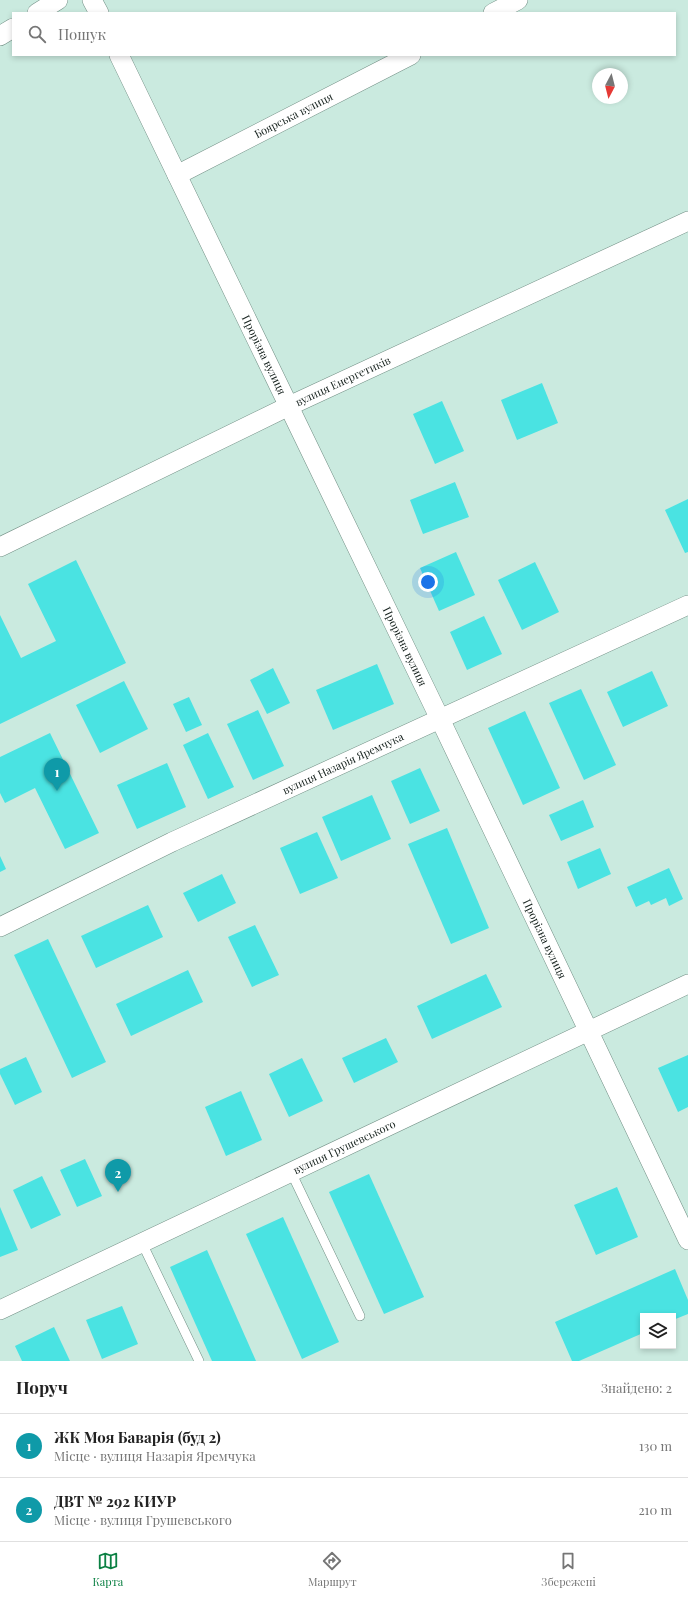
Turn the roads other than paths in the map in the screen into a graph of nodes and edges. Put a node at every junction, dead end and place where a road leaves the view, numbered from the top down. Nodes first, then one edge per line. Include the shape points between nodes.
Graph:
1 (58, 0) edge
2 (92, 0) edge
3 (518, 0) edge
4 (39, 12) edge
5 (98, 12) edge
6 (495, 12) edge
7 (12, 29) edge
8 (0, 36) edge
9 (119, 56) edge
10 (409, 56) edge
11 (177, 175) junction
12 (688, 221) edge
13 (288, 406) junction
14 (0, 546) edge
15 (688, 605) edge
16 (440, 720) junction
17 (0, 927) edge
18 (688, 984) edge
19 (588, 1031) junction
20 (291, 1172) junction
21 (688, 1240) edge
22 (142, 1243) junction
23 (0, 1310) edge
24 (360, 1316) dead end
25 (199, 1361) edge

1 - 4 street
2 - 5 street
3 - 6 street
7 - 8 street
9 - 11 street, Прорізна вулиця
10 - 11 street, Боярська вулиця
11 - 13 street, Прорізна вулиця
12 - 13 street, вулиця Енергетиків
13 - 14 street, вулиця Енергетиків
13 - 16 street, Прорізна вулиця
15 - 16 street, вулиця Назарія Яремчука
16 - 17 street, вулиця Назарія Яремчука via 172,842
16 - 19 street, Прорізна вулиця
18 - 19 street, вулиця Грушевського
19 - 20 street, вулиця Грушевського
19 - 21 street, Прорізна вулиця
20 - 22 street, вулиця Грушевського
20 - 24 lane
22 - 23 street, вулиця Грушевського
22 - 25 lane

